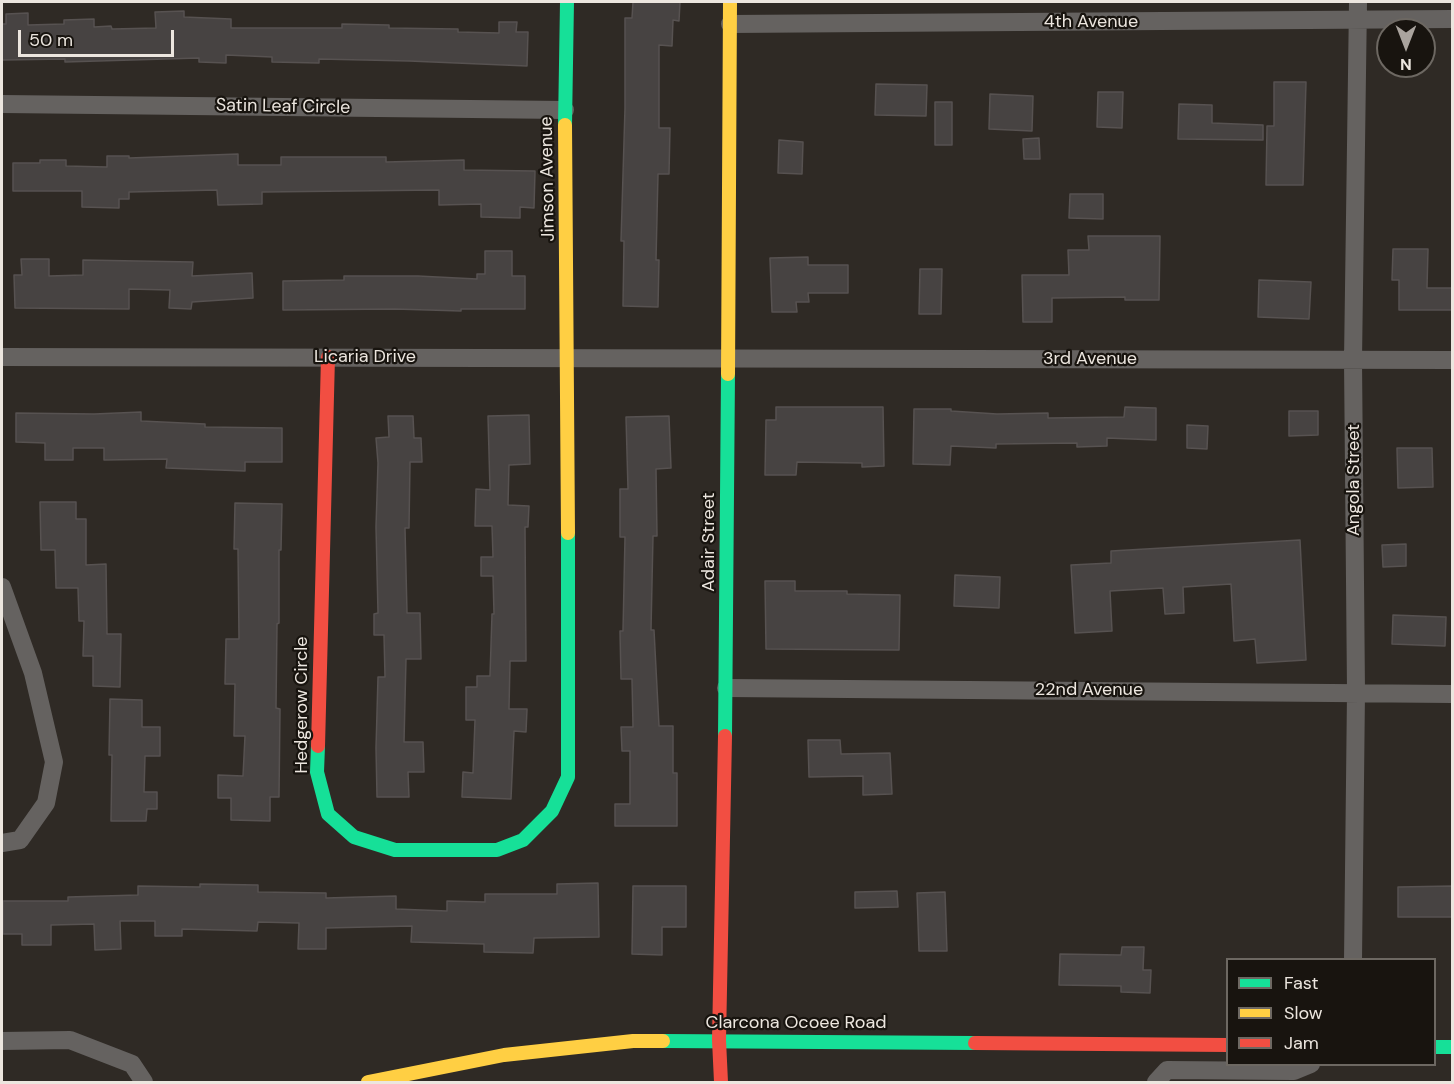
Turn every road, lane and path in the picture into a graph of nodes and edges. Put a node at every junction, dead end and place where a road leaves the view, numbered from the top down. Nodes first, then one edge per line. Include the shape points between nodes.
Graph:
1 (567, 2) edge
2 (730, 2) edge
3 (1358, 2) edge
4 (1452, 19) edge
5 (1358, 21) junction
6 (730, 24) junction
7 (2, 104) edge
8 (565, 110) junction
9 (2, 357) edge
10 (328, 357) junction
11 (568, 357) junction
12 (728, 358) junction
13 (1353, 360) junction
14 (1452, 360) edge
15 (2, 587) edge
16 (726, 688) junction
17 (1356, 692) junction
18 (1452, 694) edge
19 (2, 843) edge
20 (1353, 958) edge
21 (719, 1040) junction
22 (2, 1041) edge
23 (1226, 1045) edge
24 (1436, 1047) edge
25 (1452, 1047) edge
26 (1308, 1066) edge
27 (144, 1083) edge
28 (368, 1083) edge
29 (721, 1083) edge
30 (1156, 1083) edge

1 - 8 street, Jimson Avenue
2 - 6 street, Adair Street
3 - 5 street, Angola Street
4 - 5 street, 4th Avenue
5 - 6 street, 4th Avenue
5 - 13 street, Angola Street
6 - 12 street, Adair Street
7 - 8 street, Satin Leaf Circle
8 - 11 street, Jimson Avenue
9 - 10 street, Licaria Drive
10 - 11 street, Licaria Drive
10 - 11 street, Hedgerow Circle via 317,772 328,814 354,837 395,850 497,850 524,840 552,811 568,777
11 - 12 street, Licaria Drive
12 - 13 street, 3rd Avenue
12 - 16 street, Adair Street
13 - 14 street, 3rd Avenue
13 - 17 street, Angola Street
15 - 19 street via 33,674 54,762 46,803 20,840
16 - 17 street, 22nd Avenue
16 - 21 street, Adair Street
17 - 18 street, 22nd Avenue
17 - 20 street, Angola Street
21 - 23 street, Clarcona Ocoee Road
21 - 28 street, Clarcona Ocoee Road via 633,1041 504,1055
21 - 29 street, Adair Street
22 - 27 street via 70,1040 132,1064
24 - 25 street
26 - 30 street via 1294,1071 1167,1070

